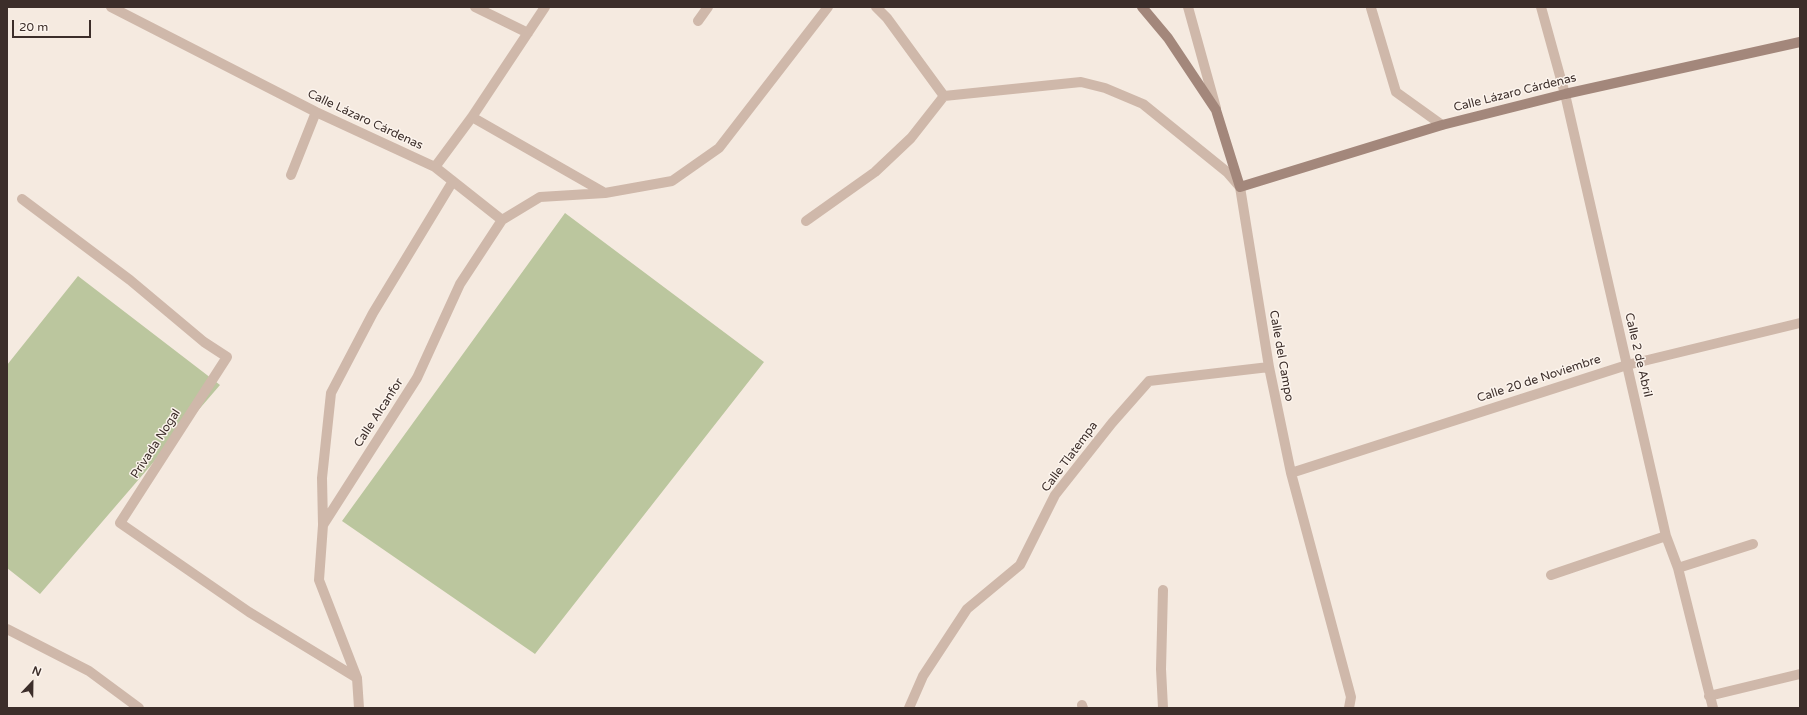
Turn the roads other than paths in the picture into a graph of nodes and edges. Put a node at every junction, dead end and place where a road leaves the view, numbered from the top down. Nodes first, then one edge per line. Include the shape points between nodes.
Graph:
1 (111, 7) edge
2 (475, 7) edge
3 (545, 7) edge
4 (708, 7) edge
5 (828, 7) edge
6 (876, 7) edge
7 (1142, 7) edge
8 (1188, 7) edge
9 (1541, 7) edge
10 (1371, 8) edge
11 (698, 21) dead end
12 (528, 33) junction
13 (1800, 42) edge
14 (1565, 94) junction
15 (944, 96) junction
16 (1216, 110) junction
17 (316, 112) junction
18 (472, 117) junction
19 (1442, 125) junction
20 (435, 167) junction
21 (291, 175) dead end
22 (453, 181) junction
23 (1240, 187) junction
24 (605, 193) junction
25 (22, 200) dead end
26 (502, 220) junction
27 (806, 220) dead end
28 (1800, 323) edge
29 (1627, 365) junction
30 (1269, 367) junction
31 (1290, 473) junction
32 (323, 525) junction
33 (1666, 536) junction
34 (1753, 544) dead end
35 (1678, 568) junction
36 (1551, 575) dead end
37 (1163, 590) dead end
38 (7, 629) edge
39 (1800, 674) edge
40 (357, 678) junction
41 (1709, 696) junction
42 (139, 708) edge
43 (359, 708) edge
44 (910, 708) edge
45 (1163, 708) edge
46 (1349, 708) edge
47 (1713, 708) edge

1 - 17 street, Calle Lázaro Cárdenas
2 - 12 street
3 - 12 street
4 - 11 street
5 - 24 street via 719,148 672,181
6 - 15 street via 888,18
7 - 16 street via 1168,38
8 - 16 street, Calle del Campo
9 - 14 street, Calle 2 de Abril
10 - 19 street via 1396,92
12 - 18 street
13 - 14 street, Calle Lázaro Cárdenas
14 - 19 street, Calle Lázaro Cárdenas
14 - 29 street, Calle 2 de Abril
15 - 23 street via 1081,82 1105,88 1142,104 1227,172
15 - 27 street via 911,138 875,172
16 - 23 street, Calle del Campo
17 - 20 street, Calle Lázaro Cárdenas
17 - 21 street
18 - 20 street
18 - 24 street
19 - 23 street, Calle Lázaro Cárdenas
20 - 22 street
22 - 26 street
22 - 32 street via 373,313 330,393 322,478
23 - 30 street, Calle del Campo
24 - 26 street via 540,197
25 - 40 street, Privada Nogal via 130,280 204,342 227,357 120,523 250,612
26 - 32 street, Calle Alcanfor via 460,284 417,378
28 - 29 street, Calle 20 de Noviembre
29 - 31 street, Calle 20 de Noviembre
29 - 33 street, Calle 2 de Abril
30 - 31 street, Calle del Campo
30 - 44 street, Calle Tlatempa via 1149,381 1055,495 1020,565 967,609 923,676
31 - 46 street, Calle del Campo via 1351,698
32 - 40 street, Calle Alcanfor via 319,580
33 - 35 street, Calle 2 de Abril
33 - 36 street
34 - 35 street
35 - 41 street, Calle 2 de Abril
37 - 45 street
38 - 42 street via 89,671
39 - 41 street
40 - 43 street, Calle Alcanfor
41 - 47 street, Calle 2 de Abril

